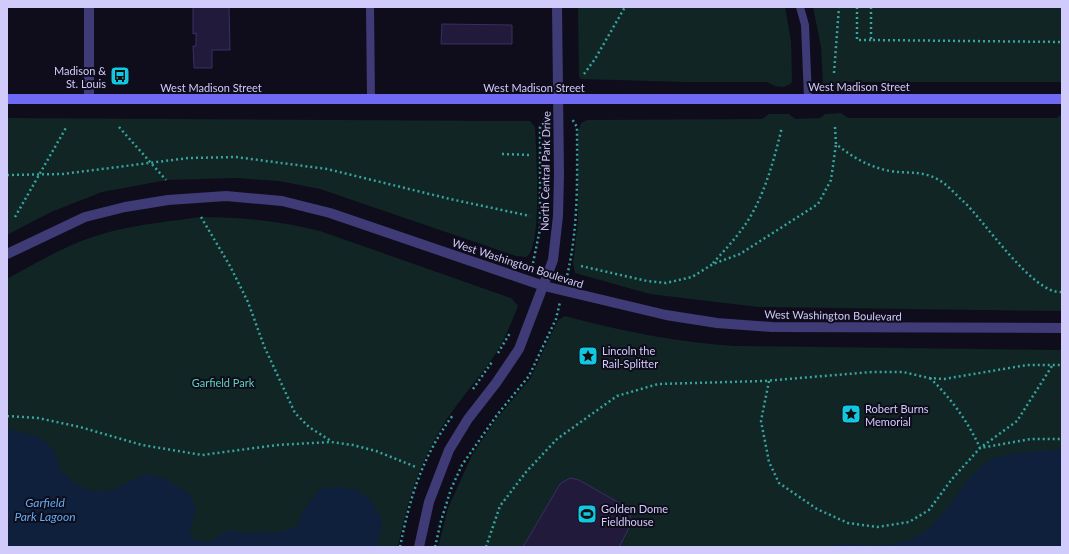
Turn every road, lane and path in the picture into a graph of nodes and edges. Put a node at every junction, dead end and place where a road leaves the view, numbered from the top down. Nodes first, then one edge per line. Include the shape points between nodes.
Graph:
1 (89, 7) edge
2 (370, 7) edge
3 (557, 7) edge
4 (625, 7) edge
5 (800, 7) edge
6 (839, 7) edge
7 (857, 7) edge
8 (871, 7) edge
9 (871, 40) junction
10 (1062, 42) edge
11 (584, 74) dead end
12 (834, 74) dead end
13 (808, 98) junction
14 (7, 99) edge
15 (89, 99) junction
16 (371, 99) junction
17 (558, 99) junction
18 (1062, 99) edge
19 (575, 124) dead end
20 (541, 125) dead end
21 (68, 126) dead end
22 (119, 126) dead end
23 (782, 127) dead end
24 (836, 127) dead end
25 (836, 144) junction
26 (502, 154) dead end
27 (530, 155) dead end
28 (151, 163) junction
29 (41, 174) junction
30 (7, 175) edge
31 (166, 180) dead end
32 (530, 216) dead end
33 (15, 217) dead end
34 (201, 217) dead end
35 (7, 254) edge
36 (534, 259) dead end
37 (713, 264) junction
38 (581, 266) dead end
39 (570, 267) dead end
40 (544, 286) junction
41 (1062, 292) edge
42 (557, 315) dead end
43 (1062, 328) edge
44 (1053, 365) junction
45 (1062, 365) edge
46 (929, 378) junction
47 (769, 381) junction
48 (7, 416) edge
49 (1062, 439) edge
50 (331, 442) junction
51 (980, 448) junction
52 (416, 467) dead end
53 (419, 547) edge
54 (435, 547) edge
55 (486, 547) edge

1 - 15 street
2 - 16 lane
3 - 17 street, North Central Park Drive
4 - 11 path via 595,60
5 - 13 lane via 805,26
6 - 12 path
7 - 9 path via 857,40
8 - 9 path
9 - 10 path
13 - 17 main road, West Madison Street
13 - 18 main road, West Madison Street
14 - 15 main road, West Madison Street
15 - 16 main road, West Madison Street
16 - 17 main road, West Madison Street
17 - 40 street, North Central Park Drive via 558,216 553,260
19 - 39 path via 577,207 576,233
20 - 36 path via 540,229
21 - 29 path
22 - 28 path
23 - 37 path via 775,159 758,200 746,223
24 - 25 path
25 - 37 path via 832,180 818,204 740,254
25 - 41 path via 852,157 876,167 891,171 920,172 939,180 966,204 1019,265 1043,286
26 - 27 path
28 - 29 path
28 - 31 path
28 - 32 path via 188,158 236,158 327,169
29 - 30 path
29 - 33 path
34 - 50 path via 248,302 264,346 295,413
35 - 40 street, West Washington Boulevard via 86,217 168,200 226,196 282,201 330,213
37 - 38 path via 692,277 666,283
40 - 43 street, West Washington Boulevard via 666,315 717,323 772,327
40 - 53 street, North Central Park Drive via 519,349 468,419 449,450 429,502
42 - 54 path via 523,385 496,415 462,465 449,496
44 - 45 path
44 - 46 path via 1027,365 944,379
44 - 51 path via 1017,421
46 - 47 path via 903,372 872,372
46 - 51 path via 959,412
47 - 51 path via 761,421 769,462 779,483 817,509 848,523 877,526 909,522 929,510
47 - 55 path via 658,384 617,396 557,439 526,472 500,506
48 - 50 path via 38,418 164,449 202,455
49 - 51 path via 1031,439
50 - 52 path via 353,445

